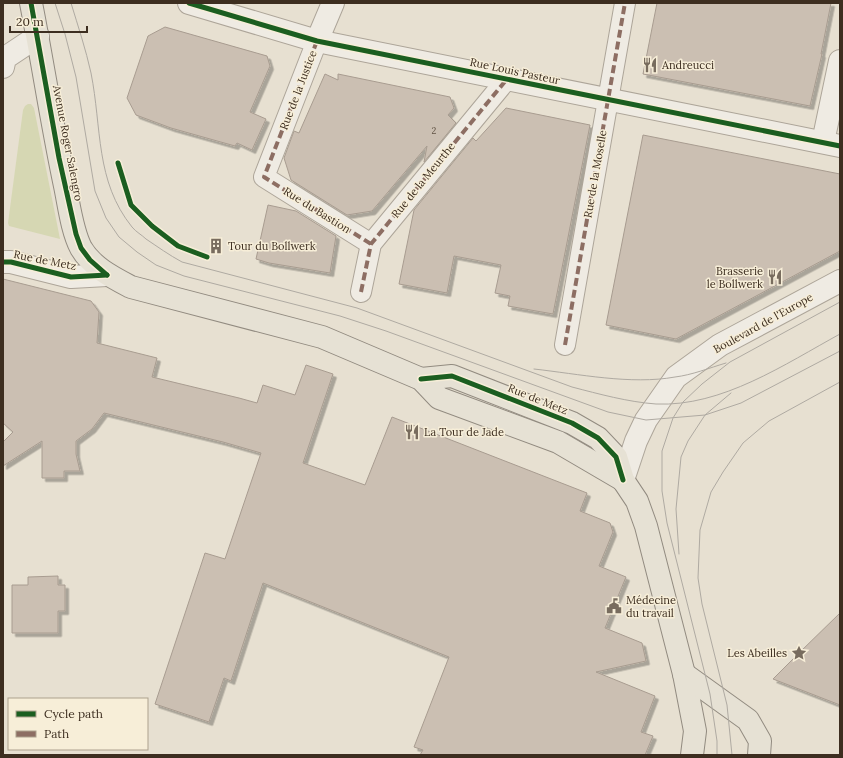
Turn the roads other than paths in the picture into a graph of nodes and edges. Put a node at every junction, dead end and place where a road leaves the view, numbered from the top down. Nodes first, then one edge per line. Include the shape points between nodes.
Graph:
1 (31, 3) edge
2 (188, 3) edge
3 (333, 3) edge
4 (625, 3) edge
5 (38, 36) junction
6 (317, 41) junction
7 (840, 61) edge
8 (3, 67) edge
9 (506, 79) junction
10 (608, 100) junction
11 (832, 144) edge
12 (264, 177) joint
13 (371, 244) junction
14 (3, 262) edge
15 (107, 275) junction
16 (840, 281) edge
17 (360, 292) dead end
18 (565, 345) dead end
19 (623, 480) junction
20 (684, 674) junction
21 (692, 755) edge
22 (759, 755) edge

1 - 5 main road, Avenue Roger Salengro
2 - 6 street, Rue Louis Pasteur
3 - 6 street, Rue de la Justice
4 - 10 street, Rue de la Moselle
5 - 8 street via 5,58
5 - 15 main road, Avenue Roger Salengro via 59,158 76,234 81,248 90,260
6 - 9 street, Rue Louis Pasteur
6 - 12 street, Rue de la Justice
7 - 11 street
9 - 10 street, Rue Louis Pasteur
9 - 13 street, Rue de la Meurthe
10 - 11 street, Rue Louis Pasteur
10 - 18 street, Rue de la Moselle
12 - 13 street, Rue du Bastion
13 - 17 street, Rue de la Meurthe
14 - 15 street, Rue de Metz via 71,278
15 - 19 main road via 131,287 322,337 421,379 439,398 558,442
16 - 19 street, Boulevard de l'Europe via 720,345 676,377 646,420
19 - 20 main road via 636,501 646,526
20 - 21 main road via 695,731
20 - 22 main road via 748,720 760,741

